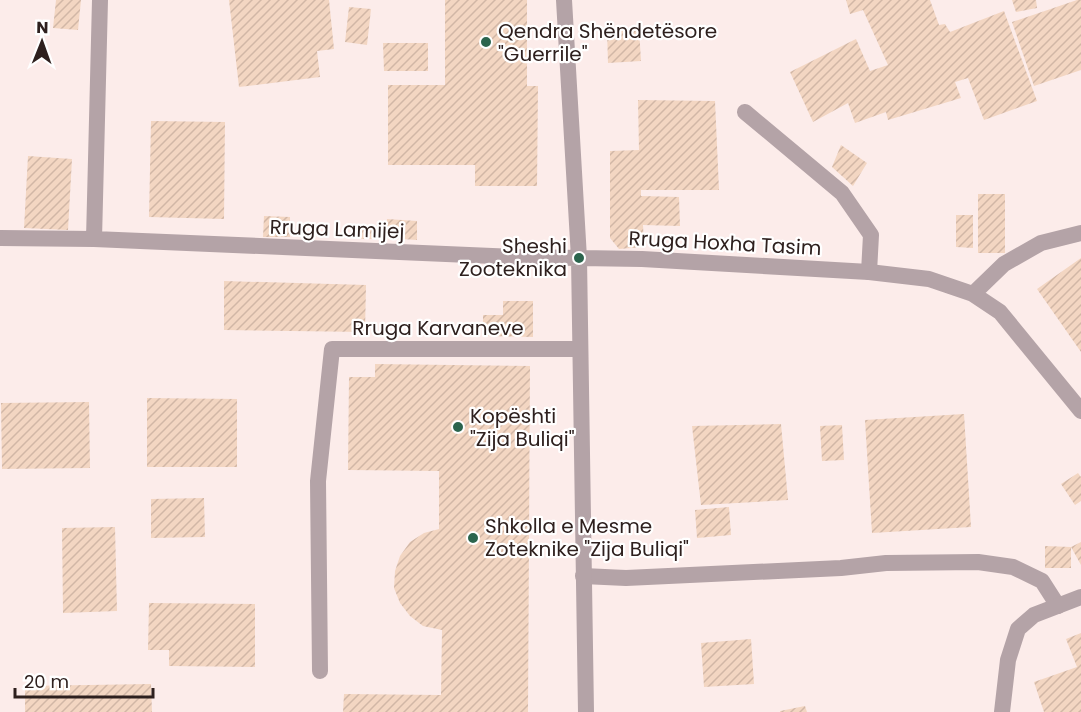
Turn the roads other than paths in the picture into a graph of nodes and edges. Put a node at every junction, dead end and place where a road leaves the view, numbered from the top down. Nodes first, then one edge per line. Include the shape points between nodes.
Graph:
1 (100, 0) edge
2 (564, 0) edge
3 (745, 112) dead end
4 (1081, 233) edge
5 (0, 238) edge
6 (94, 239) junction
7 (579, 258) junction
8 (869, 272) junction
9 (973, 294) junction
10 (580, 350) junction
11 (1081, 411) edge
12 (583, 576) junction
13 (1081, 597) edge
14 (1058, 606) junction
15 (320, 671) dead end
16 (586, 712) edge
17 (1002, 712) edge

1 - 6 street
2 - 7 street
3 - 8 street via 842,193 871,235
4 - 9 street via 1041,243 1004,264
5 - 6 street, Rruga Lamijej
6 - 7 street, Rruga Lamijej
7 - 8 street, Rruga Hoxha Tasim
7 - 10 street
8 - 9 street, Rruga Hoxha Tasim via 929,279
9 - 11 street, Rruga Hoxha Tasim via 1000,312
10 - 12 street
10 - 15 street, Rruga Karvaneve via 332,349 318,481
12 - 14 street via 626,578 886,563 978,562 1013,567 1042,581
12 - 16 street
13 - 14 street
14 - 17 street via 1034,615 1018,628 1008,660

